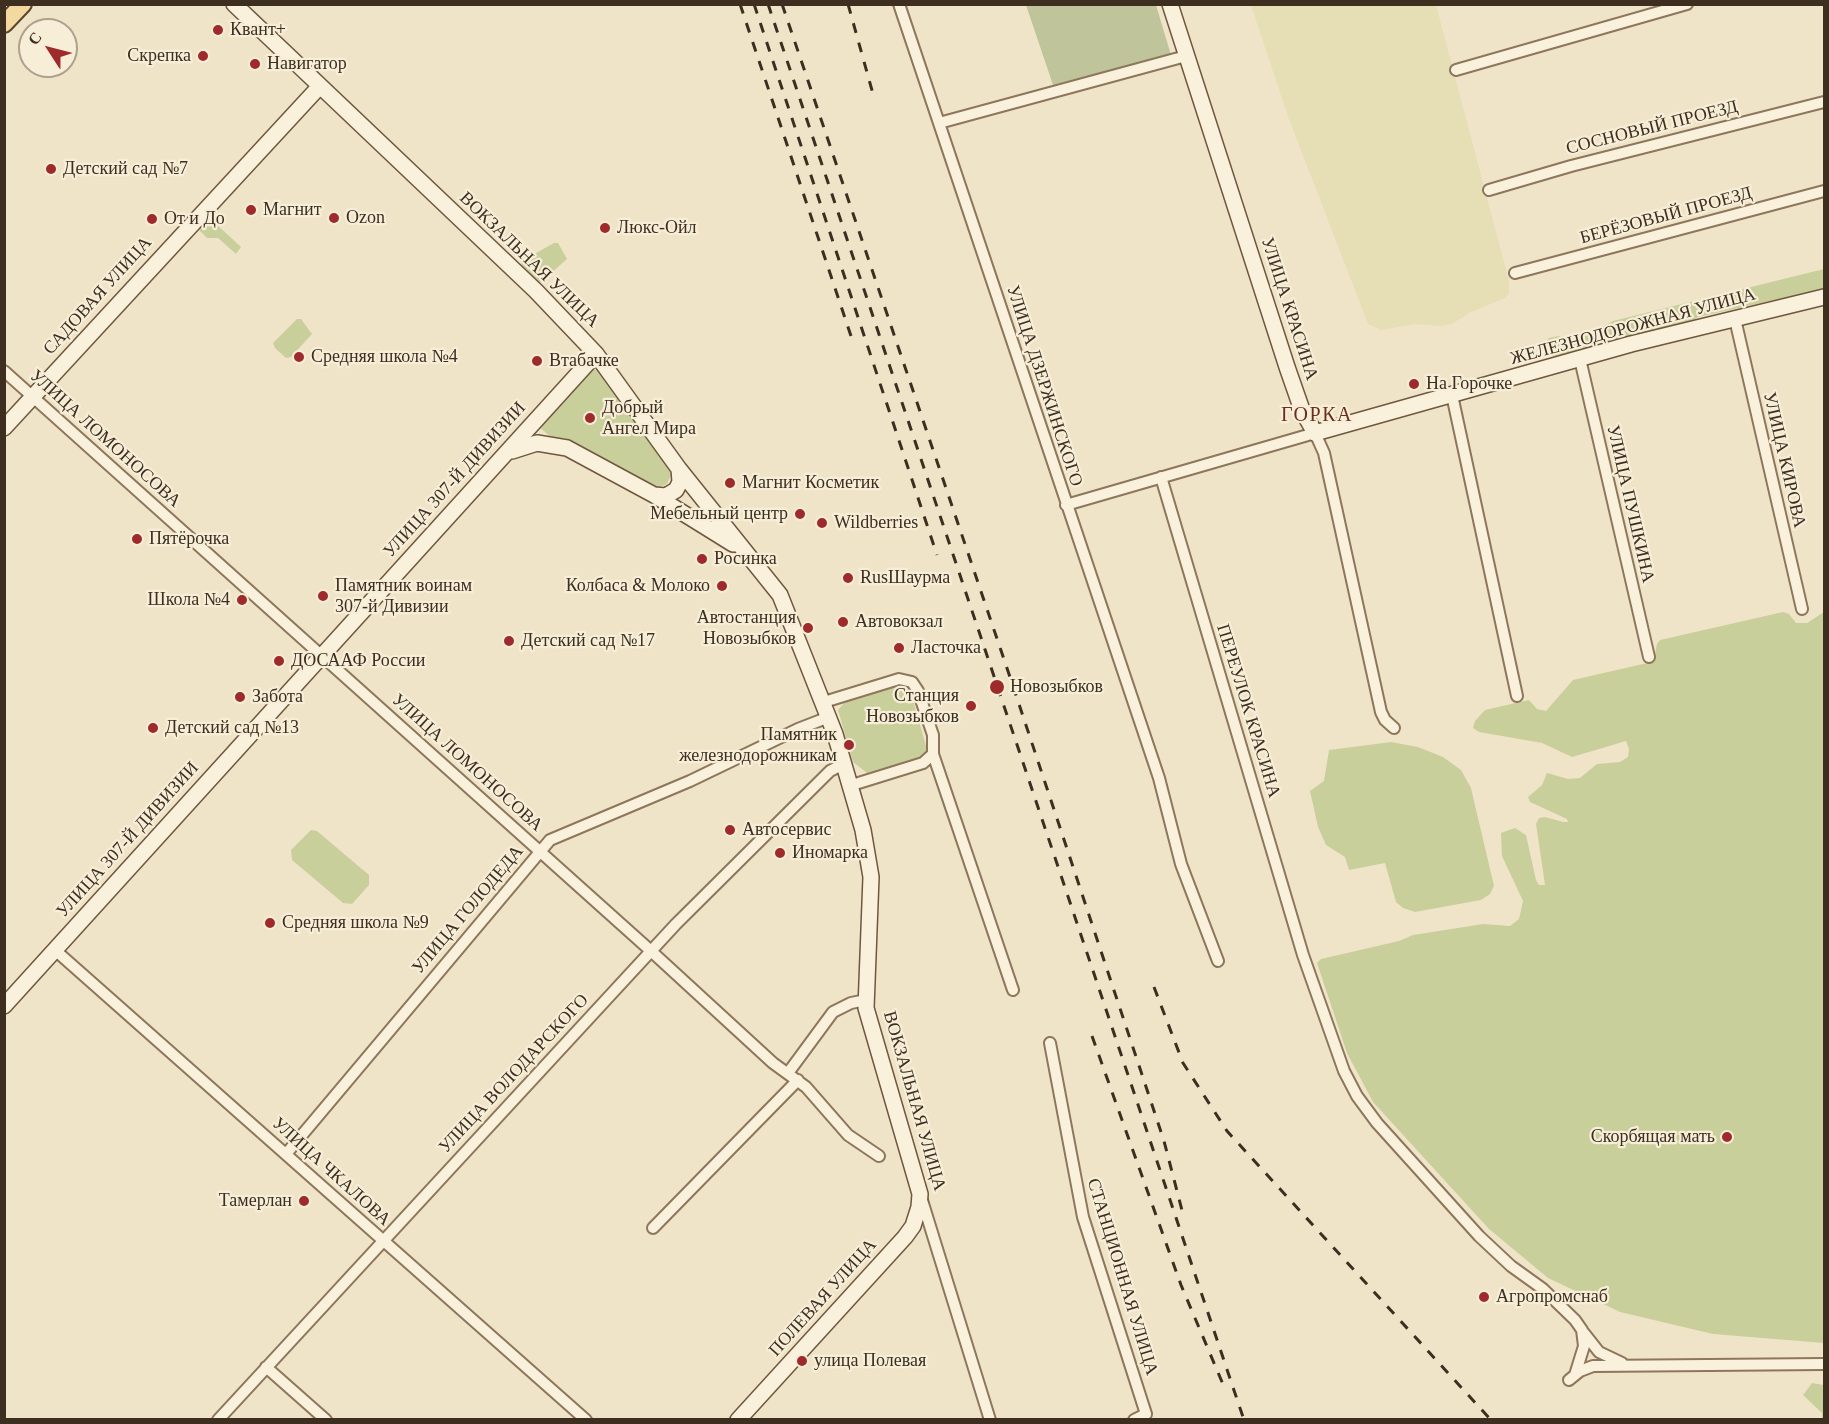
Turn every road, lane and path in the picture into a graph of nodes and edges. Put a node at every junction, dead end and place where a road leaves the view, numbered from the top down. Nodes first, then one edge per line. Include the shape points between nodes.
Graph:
1 (23, 4) edge
2 (234, 4) edge
3 (899, 4) edge
4 (1170, 4) edge
5 (1687, 4) edge
6 (4, 24) edge
7 (1186, 56) junction
8 (1456, 70) dead end
9 (320, 86) junction
10 (1824, 102) edge
11 (939, 123) junction
12 (1489, 190) dead end
13 (1824, 191) edge
14 (1515, 273) dead end
15 (1824, 297) edge
16 (1735, 319) junction
17 (596, 354) junction
18 (1580, 359) junction
19 (4, 371) edge
20 (1452, 395) junction
21 (33, 397) junction
22 (4, 428) edge
23 (1315, 433) junction
24 (500, 460) junction
25 (679, 470) junction
26 (1161, 477) junction
27 (654, 495) junction
28 (1066, 505) junction
29 (757, 565) junction
30 (1802, 609) dead end
31 (322, 656) junction
32 (1649, 657) dead end
33 (1517, 696) dead end
34 (826, 710) junction
35 (1394, 729) dead end
36 (933, 754) junction
37 (845, 763) junction
38 (852, 785) junction
39 (539, 850) junction
40 (55, 950) junction
41 (651, 951) junction
42 (1218, 960) dead end
43 (1013, 990) dead end
44 (866, 1000) junction
45 (4, 1006) edge
46 (1050, 1042) dead end
47 (793, 1076) junction
48 (286, 1154) junction
49 (879, 1156) dead end
50 (920, 1194) junction
51 (653, 1228) dead end
52 (905, 1236) junction
53 (934, 1238) junction
54 (382, 1240) junction
55 (1582, 1330) junction
56 (1824, 1364) edge
57 (1628, 1365) junction
58 (266, 1367) junction
59 (218, 1419) edge
60 (326, 1419) edge
61 (585, 1419) edge
62 (738, 1419) edge
63 (990, 1419) edge
64 (1134, 1419) edge

1 - 6 main road
2 - 9 street, ВОКЗАЛЬНАЯ УЛИЦА
3 - 11 street, УЛИЦА ДЗЕРЖИНСКОГО
4 - 7 street, УЛИЦА КРАСИНА
5 - 8 street
7 - 11 street
7 - 23 street, УЛИЦА КРАСИНА via 1293,385
9 - 17 street, ВОКЗАЛЬНАЯ УЛИЦА via 537,291
9 - 21 street, САДОВАЯ УЛИЦА
10 - 12 street, СОСНОВЫЙ ПРОЕЗД
11 - 28 street, УЛИЦА ДЗЕРЖИНСКОГО
13 - 14 street, БЕРЁЗОВЫЙ ПРОЕЗД
15 - 16 street, ЖЕЛЕЗНОДОРОЖНАЯ УЛИЦА
16 - 18 street, ЖЕЛЕЗНОДОРОЖНАЯ УЛИЦА
16 - 30 street, УЛИЦА КИРОВА
17 - 24 street, УЛИЦА 307-Й ДИВИЗИИ
17 - 25 street, ВОКЗАЛЬНАЯ УЛИЦА
18 - 20 street, ЖЕЛЕЗНОДОРОЖНАЯ УЛИЦА
18 - 32 street, УЛИЦА ПУШКИНА
19 - 21 street, УЛИЦА ЛОМОНОСОВА
20 - 23 street, ЖЕЛЕЗНОДОРОЖНАЯ УЛИЦА
20 - 33 street
21 - 22 street, САДОВАЯ УЛИЦА
21 - 31 street, УЛИЦА ЛОМОНОСОВА
23 - 26 street, ЖЕЛЕЗНОДОРОЖНАЯ УЛИЦА
23 - 35 street, УЛИЦА КРАСИНА via 1324,453 1382,712
24 - 27 street via 529,444 556,445
24 - 31 street, УЛИЦА 307-Й ДИВИЗИИ
25 - 27 street via 676,490 666,496
25 - 29 street, ВОКЗАЛЬНАЯ УЛИЦА
26 - 28 street, ЖЕЛЕЗНОДОРОЖНАЯ УЛИЦА
26 - 55 street, ПЕРЕУЛОК КРАСИНА via 1303,955 1344,1071 1364,1106 1490,1248 1558,1302
27 - 29 street via 724,537
28 - 42 street, УЛИЦА ДЗЕРЖИНСКОГО via 1159,778 1181,864
29 - 34 street, ВОКЗАЛЬНАЯ УЛИЦА via 787,607
31 - 39 street, УЛИЦА ЛОМОНОСОВА
31 - 40 street, УЛИЦА 307-Й ДИВИЗИИ
34 - 36 street via 899,679 912,682 933,735
34 - 37 street, ВОКЗАЛЬНАЯ УЛИЦА
34 - 39 street, УЛИЦА ГОЛОДЕДА via 798,729 690,781 555,836
36 - 38 street via 923,763
36 - 43 street
37 - 38 street, ВОКЗАЛЬНАЯ УЛИЦА
37 - 41 street, УЛИЦА ВОЛОДАРСКОГО via 824,777
38 - 44 street, ВОКЗАЛЬНАЯ УЛИЦА via 871,877
39 - 41 street, УЛИЦА ЛОМОНОСОВА
39 - 48 street, УЛИЦА ГОЛОДЕДА
40 - 45 street, УЛИЦА 307-Й ДИВИЗИИ
40 - 48 street, УЛИЦА ЧКАЛОВА
41 - 47 street, УЛИЦА ЛОМОНОСОВА via 773,1064
41 - 54 street, УЛИЦА ВОЛОДАРСКОГО
44 - 47 street via 833,1012
44 - 50 street, ВОКЗАЛЬНАЯ УЛИЦА via 870,1026
46 - 64 street, СТАНЦИОННАЯ УЛИЦА via 1083,1217 1146,1414
47 - 49 street, УЛИЦА ЛОМОНОСОВА via 848,1135
47 - 51 street
48 - 54 street, УЛИЦА ЧКАЛОВА
50 - 52 street, ПОЛЕВАЯ УЛИЦА via 917,1217
50 - 53 street, ВОКЗАЛЬНАЯ УЛИЦА
52 - 53 street via 920,1228
52 - 62 street, ПОЛЕВАЯ УЛИЦА
53 - 63 street, ВОКЗАЛЬНАЯ УЛИЦА
54 - 58 street, УЛИЦА ВОЛОДАРСКОГО
54 - 61 street, УЛИЦА ЧКАЛОВА
55 - 57 street, ПЕРЕУЛОК КРАСИНА via 1599,1353
55 - 57 street via 1583,1354 1572,1377 1593,1366
56 - 57 street
58 - 59 street, УЛИЦА ВОЛОДАРСКОГО
58 - 60 street

